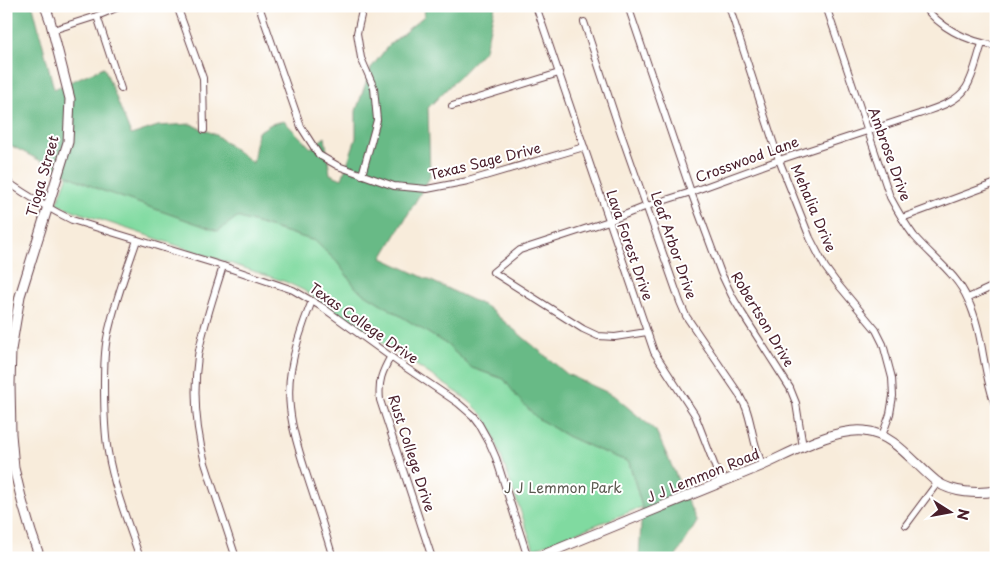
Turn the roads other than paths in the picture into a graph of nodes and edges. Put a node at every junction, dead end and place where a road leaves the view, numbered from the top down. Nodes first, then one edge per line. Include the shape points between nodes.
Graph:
1 (45, 6) edge
2 (121, 6) edge
3 (177, 6) edge
4 (259, 6) edge
5 (364, 6) edge
6 (536, 6) edge
7 (628, 6) edge
8 (729, 6) edge
9 (826, 6) edge
10 (924, 6) edge
11 (97, 16) junction
12 (584, 22) dead end
13 (53, 30) junction
14 (982, 44) junction
15 (996, 46) edge
16 (559, 73) junction
17 (121, 88) dead end
18 (452, 106) dead end
19 (204, 130) dead end
20 (868, 131) junction
21 (584, 147) junction
22 (779, 160) junction
23 (362, 175) junction
24 (6, 182) edge
25 (996, 183) edge
26 (691, 192) junction
27 (647, 206) junction
28 (48, 208) junction
29 (902, 218) junction
30 (609, 221) junction
31 (137, 240) junction
32 (223, 266) junction
33 (996, 285) edge
34 (968, 298) junction
35 (312, 301) junction
36 (647, 332) junction
37 (391, 356) junction
38 (996, 407) edge
39 (882, 436) junction
40 (803, 447) junction
41 (763, 465) junction
42 (721, 482) junction
43 (938, 482) junction
44 (996, 491) edge
45 (906, 525) dead end
46 (40, 558) edge
47 (140, 558) edge
48 (236, 558) edge
49 (333, 558) edge
50 (432, 558) edge
51 (528, 558) edge
52 (536, 558) edge

1 - 13 street, Tioga Street
2 - 11 street
3 - 19 street via 203,78
4 - 23 street, Texas Sage Drive via 301,127 319,155
5 - 23 street via 357,33 361,58 374,88 377,120
6 - 16 street, Lava Forest Drive
7 - 26 street, Robertson Drive
8 - 22 street, Mehalia Drive
9 - 20 street, Ambrose Drive
10 - 14 street via 950,30
11 - 13 street
11 - 17 street
12 - 27 street, Leaf Arbor Drive
13 - 28 street, Tioga Street via 70,99 68,142
14 - 15 street
14 - 20 street, Crosswood Lane via 970,80 955,99
16 - 18 street
16 - 21 street, Lava Forest Drive
20 - 22 street, Crosswood Lane
20 - 29 street, Ambrose Drive via 887,189
21 - 23 street, Texas Sage Drive via 468,181 427,189 394,186
21 - 30 street, Lava Forest Drive
22 - 26 street, Crosswood Lane
22 - 39 street, Mehalia Drive via 825,267 876,330 883,344 893,396
24 - 28 street, Texas College Drive
25 - 29 street
26 - 27 street, Crosswood Lane
26 - 40 street, Robertson Drive via 726,285 790,388 796,403
27 - 30 street, Crosswood Lane
27 - 41 street, Leaf Arbor Drive via 686,316 739,394
28 - 31 street, Texas College Drive via 72,220
28 - 46 street, Tioga Street via 20,296 11,350 10,384 14,468
29 - 34 street, Ambrose Drive
30 - 36 street, Lava Forest Drive
30 - 36 street, Crosswood Lane via 520,250 493,272 598,336 615,338
31 - 32 street, Texas College Drive
31 - 47 street via 107,337 104,396 113,474
32 - 35 street, Texas College Drive via 292,290
32 - 48 street via 201,342 195,407 204,463
33 - 34 street
34 - 38 street, Ambrose Drive via 982,342 988,386
35 - 37 street, Texas College Drive
35 - 49 street via 291,369 289,400 299,454
36 - 42 street, Lava Forest Drive via 654,352 695,415
37 - 50 street, Rust College Drive via 381,376 380,400
37 - 51 street, Texas College Drive via 458,403 479,424 496,458
39 - 40 street, J J Lemmon Road via 866,431 846,432
39 - 43 street via 897,445
40 - 41 street, J J Lemmon Road
41 - 42 street, J J Lemmon Road
42 - 52 street, J J Lemmon Road
43 - 44 street via 967,492
43 - 45 street

